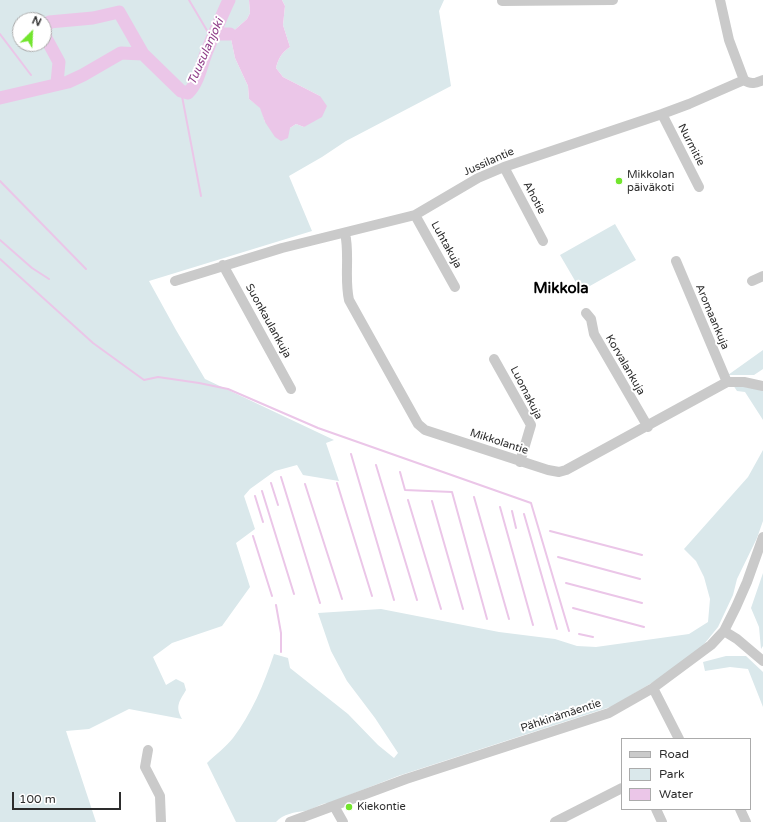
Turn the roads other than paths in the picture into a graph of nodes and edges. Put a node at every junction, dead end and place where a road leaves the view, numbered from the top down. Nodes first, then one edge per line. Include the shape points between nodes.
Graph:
1 (613, 0) edge
2 (720, 0) edge
3 (502, 1) dead end
4 (744, 80) junction
5 (763, 80) edge
6 (662, 114) junction
7 (504, 167) junction
8 (699, 187) dead end
9 (414, 215) junction
10 (345, 233) junction
11 (543, 241) dead end
12 (676, 261) dead end
13 (223, 265) junction
14 (763, 276) edge
15 (175, 281) dead end
16 (752, 281) dead end
17 (455, 287) dead end
18 (586, 313) dead end
19 (494, 359) dead end
20 (727, 382) junction
21 (763, 386) edge
22 (291, 389) dead end
23 (648, 427) junction
24 (520, 462) junction
25 (763, 537) edge
26 (724, 631) junction
27 (763, 661) edge
28 (653, 688) junction
29 (678, 738) edge
30 (148, 750) dead end
31 (621, 789) edge
32 (334, 806) junction
33 (656, 810) edge
34 (740, 810) edge
35 (560, 821) edge
36 (161, 822) edge
37 (290, 822) edge
38 (343, 822) edge
39 (662, 822) edge
40 (746, 822) edge

1 - 3 street
2 - 4 street via 729,40
4 - 5 street, Jussilantie via 748,83
4 - 6 street, Jussilantie
6 - 7 street, Jussilantie
6 - 8 street, Nurmitie
7 - 9 street, Jussilantie via 478,178
7 - 11 street, Ahotie
9 - 10 street, Jussilantie
9 - 17 street, Luhtakuja
10 - 13 street, Jussilantie
10 - 24 street, Mikkolantie via 349,300 421,427
12 - 20 street, Aromaankuja
13 - 15 street, Jussilantie
13 - 22 street, Suonkaulankuja
14 - 16 street
18 - 23 street, Korvalankuja via 591,319 594,334
19 - 24 street, Luomakuja via 531,425
20 - 21 street
20 - 23 street, Mikkolantie
23 - 24 street, Mikkolantie via 559,472
25 - 26 street, Pähkinämäentie via 747,582
26 - 27 street
26 - 28 street, Pähkinämäentie via 711,645
28 - 29 street
28 - 32 street, Pähkinämäentie via 609,714 406,779
30 - 36 street via 145,767 160,796
31 - 35 street
32 - 37 street, Pähkinämäentie
32 - 38 street
33 - 39 street
34 - 40 street

